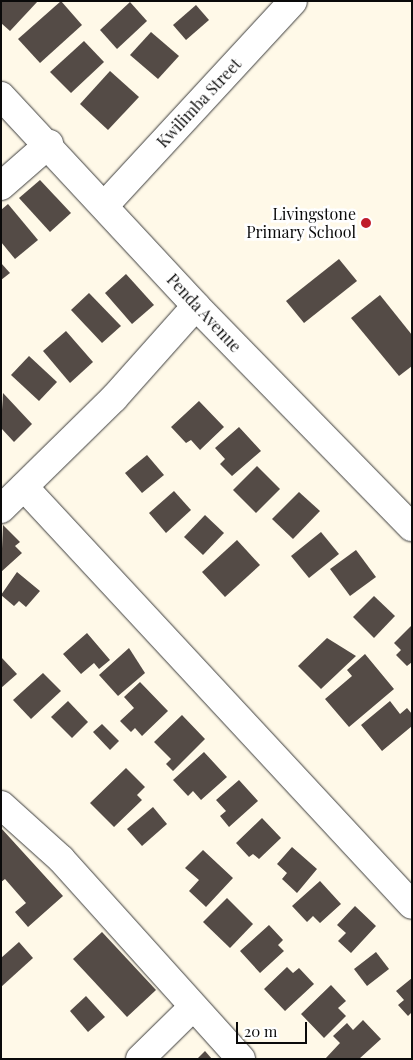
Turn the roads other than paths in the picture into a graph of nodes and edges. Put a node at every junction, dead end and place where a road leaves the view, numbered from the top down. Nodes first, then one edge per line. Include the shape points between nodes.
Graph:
1 (293, 1) edge
2 (1, 96) edge
3 (49, 144) junction
4 (1, 186) edge
5 (105, 205) junction
6 (196, 306) junction
7 (24, 487) junction
8 (1, 509) edge
9 (412, 527) edge
10 (1, 804) edge
11 (412, 905) edge
12 (193, 1008) junction
13 (140, 1059) edge
14 (241, 1059) edge

1 - 5 street, Kwilimba Street
2 - 3 street, Penda Avenue
3 - 4 street
3 - 5 street, Penda Avenue
5 - 6 street, Penda Avenue
6 - 7 street via 114,398
6 - 9 street, Penda Avenue
7 - 8 street
7 - 11 street
10 - 12 street via 61,859
12 - 13 street
12 - 14 street

